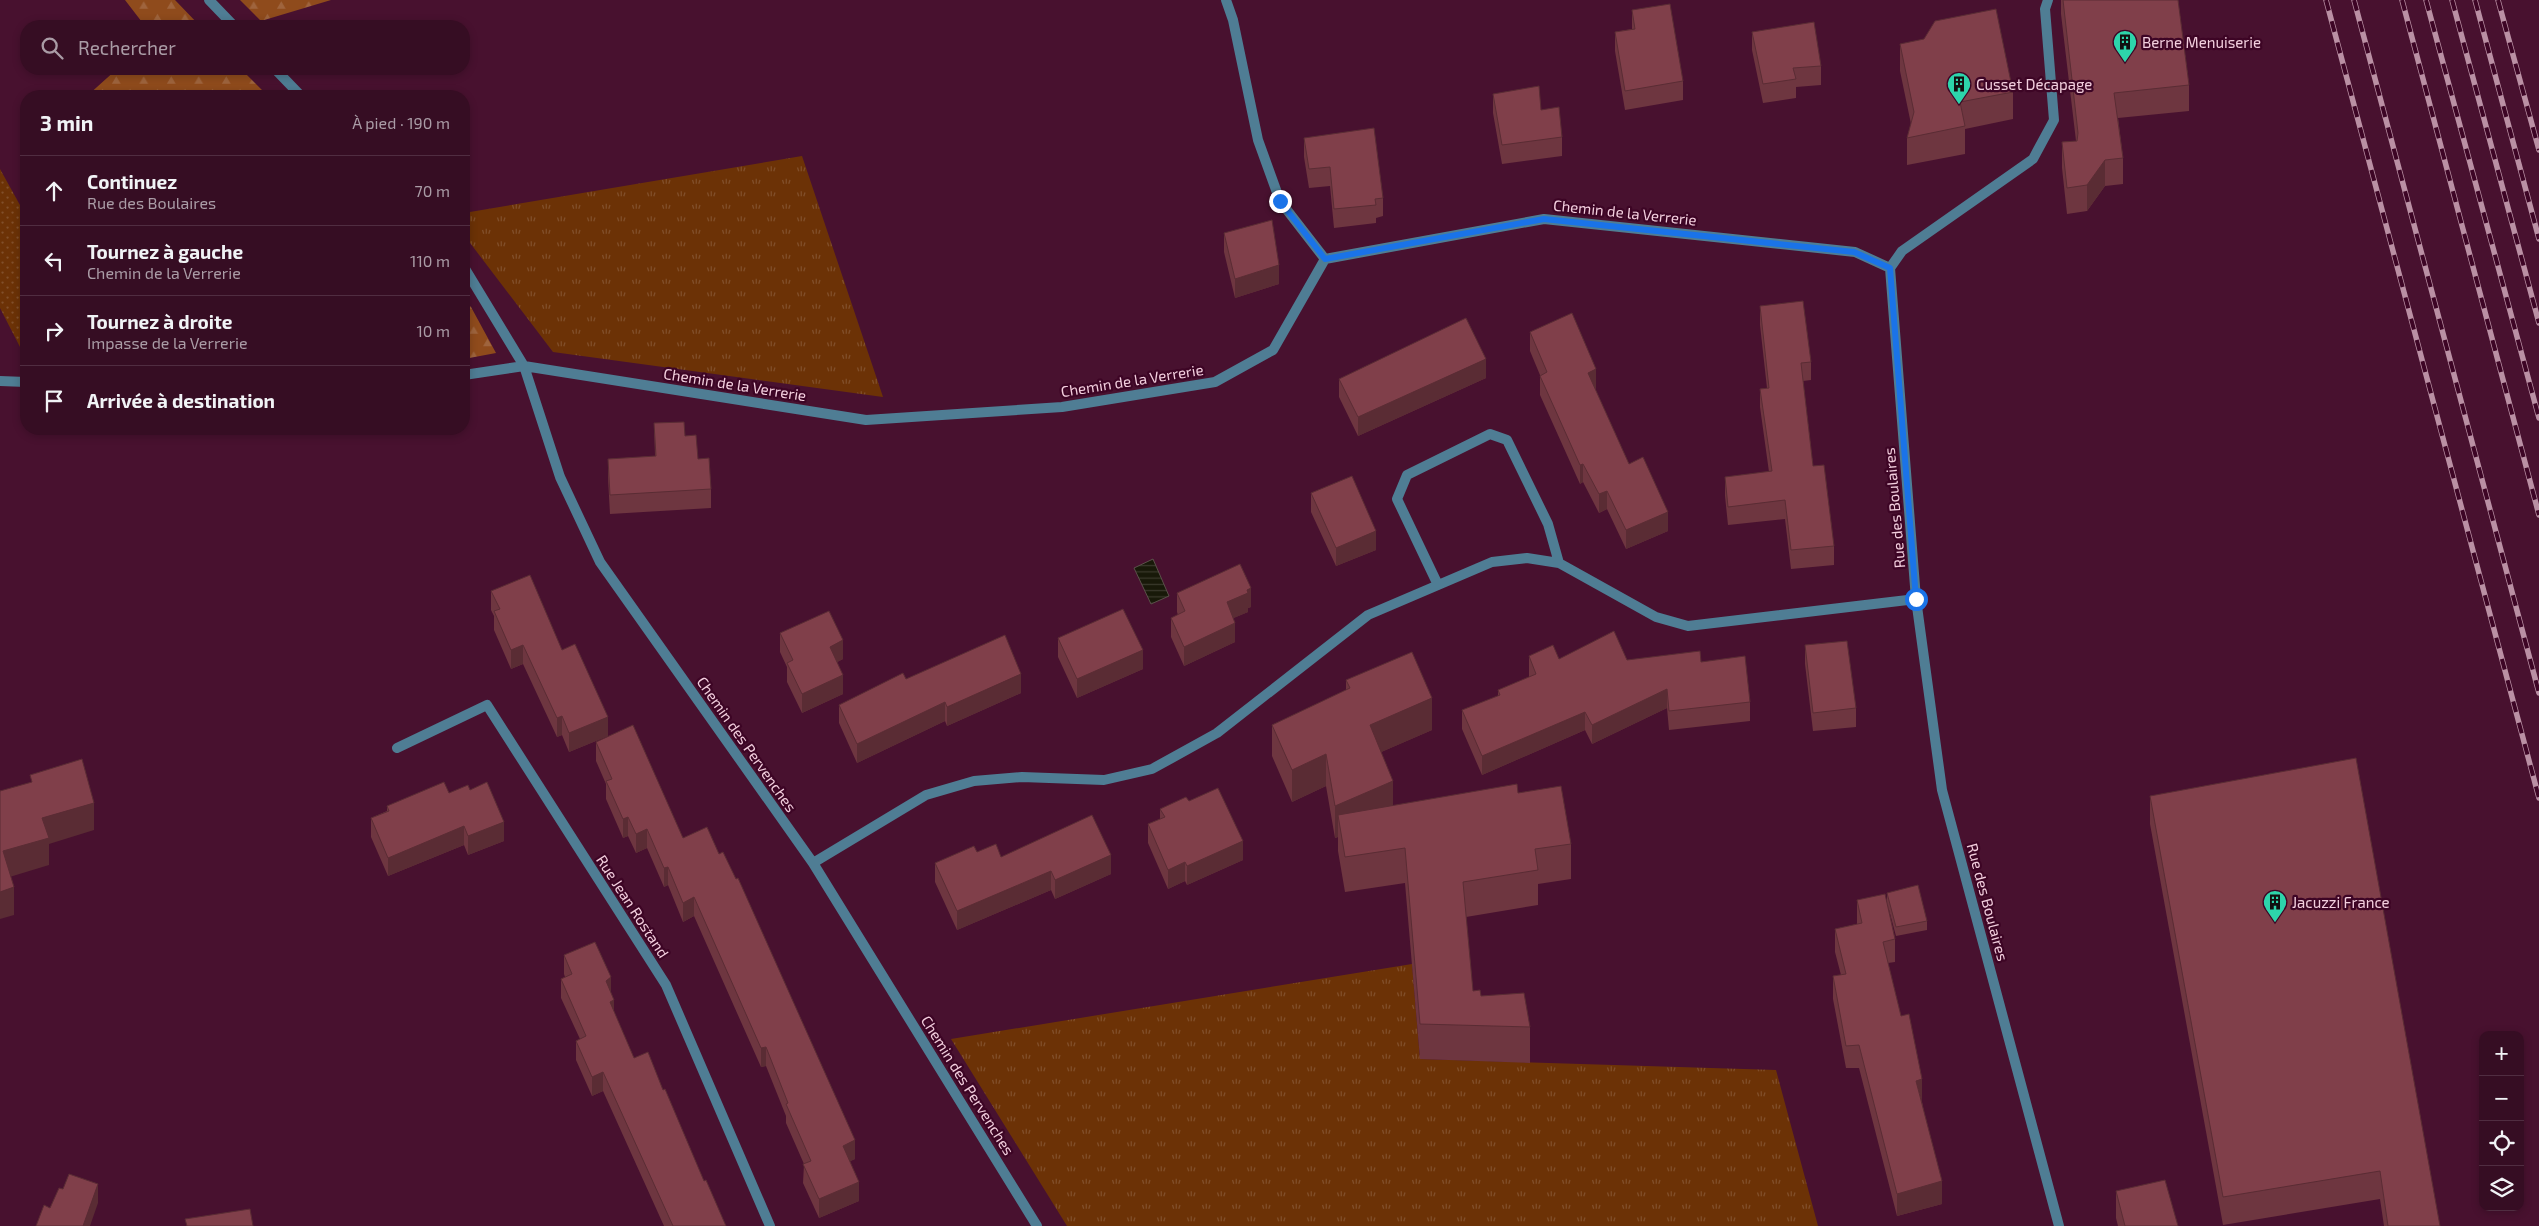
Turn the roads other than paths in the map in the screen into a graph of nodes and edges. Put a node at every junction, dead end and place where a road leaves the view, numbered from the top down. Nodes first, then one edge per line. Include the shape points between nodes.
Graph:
1 (209, 0) edge
2 (1226, 0) edge
3 (2048, 0) edge
4 (228, 20) edge
5 (281, 75) edge
6 (295, 90) edge
7 (1325, 259) junction
8 (1890, 268) junction
9 (470, 276) edge
10 (524, 366) junction
11 (470, 374) edge
12 (0, 381) edge
13 (20, 382) edge
14 (1559, 563) junction
15 (1438, 586) junction
16 (1916, 599) junction
17 (397, 748) dead end
18 (813, 863) junction
19 (770, 1226) edge
20 (1037, 1226) edge
21 (2059, 1226) edge

1 - 4 street
2 - 7 street via 1258,140 1280,201
3 - 8 street via 2045,9 2054,120 2033,159 1902,251
5 - 6 street
7 - 8 street, Chemin de la Verrerie via 1544,219 1854,252
7 - 10 street, Chemin de la Verrerie via 1273,350 1215,382 1062,407 866,420
8 - 16 street, Rue des Boulaires
9 - 10 street, Chemin des Pervenches
10 - 11 street, Chemin de la Verrerie
10 - 18 street, Chemin des Pervenches via 560,477 600,562
12 - 13 street
14 - 15 street via 1527,558 1492,562
14 - 15 street via 1548,524 1508,440 1490,434 1406,475 1398,499
14 - 16 street via 1656,617 1688,626
15 - 18 street via 1368,615 1217,733 1152,769 1104,780 1022,777 974,781 926,795
16 - 21 street, Rue des Boulaires via 1942,790
17 - 19 street, Rue Jean Rostand via 487,705 666,985
18 - 20 street, Chemin des Pervenches

